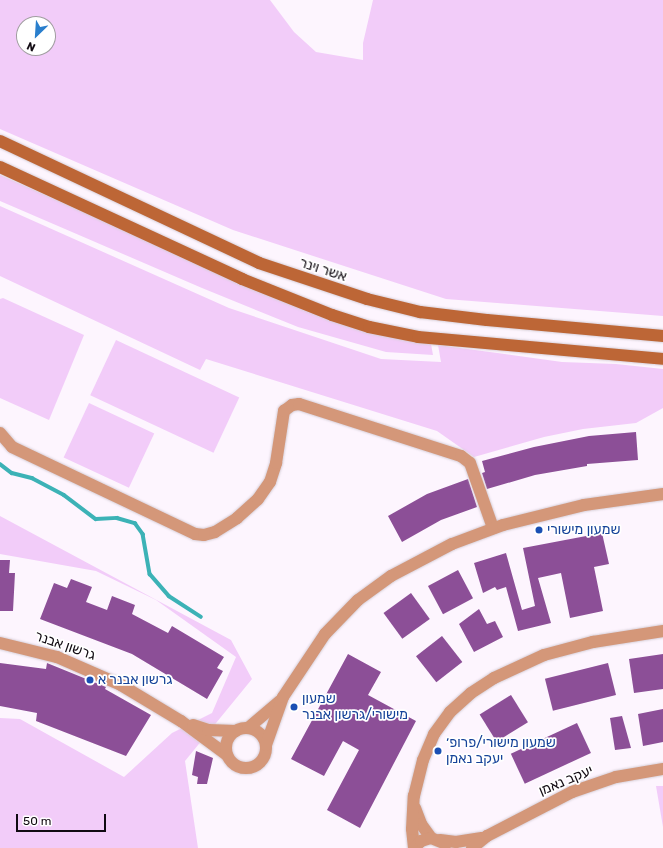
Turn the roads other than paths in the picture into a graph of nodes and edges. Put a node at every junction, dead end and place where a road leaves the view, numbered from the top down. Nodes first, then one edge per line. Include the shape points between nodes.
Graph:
1 (0, 141) edge
2 (0, 167) edge
3 (663, 336) edge
4 (663, 359) edge
5 (0, 433) edge
6 (663, 494) edge
7 (493, 528) junction
8 (663, 631) edge
9 (0, 643) edge
10 (284, 697) junction
11 (181, 720) junction
12 (248, 728) junction
13 (236, 731) junction
14 (266, 745) junction
15 (227, 755) junction
16 (663, 769) edge
17 (413, 803) junction
18 (487, 836) junction
19 (436, 839) junction
20 (414, 848) edge
21 (449, 848) edge
22 (472, 848) edge

1 - 3 main road, אשר וינר via 259,263 367,299 420,312
2 - 4 main road via 242,279 369,327 418,337
5 - 7 street via 12,447 195,534 204,535 215,532 237,518 258,499 270,482 276,463 284,411 292,405 299,404 461,456 470,463
6 - 7 street via 584,505
7 - 10 street via 427,556 391,576 358,600 325,634
8 - 17 street via 593,642 544,655 494,678 471,693 450,712 434,734 423,760
9 - 11 street, גרשון אבנר via 38,651 88,668
10 - 12 street
10 - 14 street
11 - 13 street, גרשון אבנר via 208,730
11 - 15 street, גרשון אבנר
12 - 13 street
12 - 14 street via 260,734
13 - 15 street via 228,740
14 - 15 street via 264,757 253,768 237,767
16 - 18 street, יעקב נאמן via 627,774 583,788
17 - 19 street via 421,824
17 - 20 street
18 - 19 street, יעקב נאמן via 462,842
18 - 22 street, יעקב נאמן
19 - 20 street via 421,841
19 - 21 street

